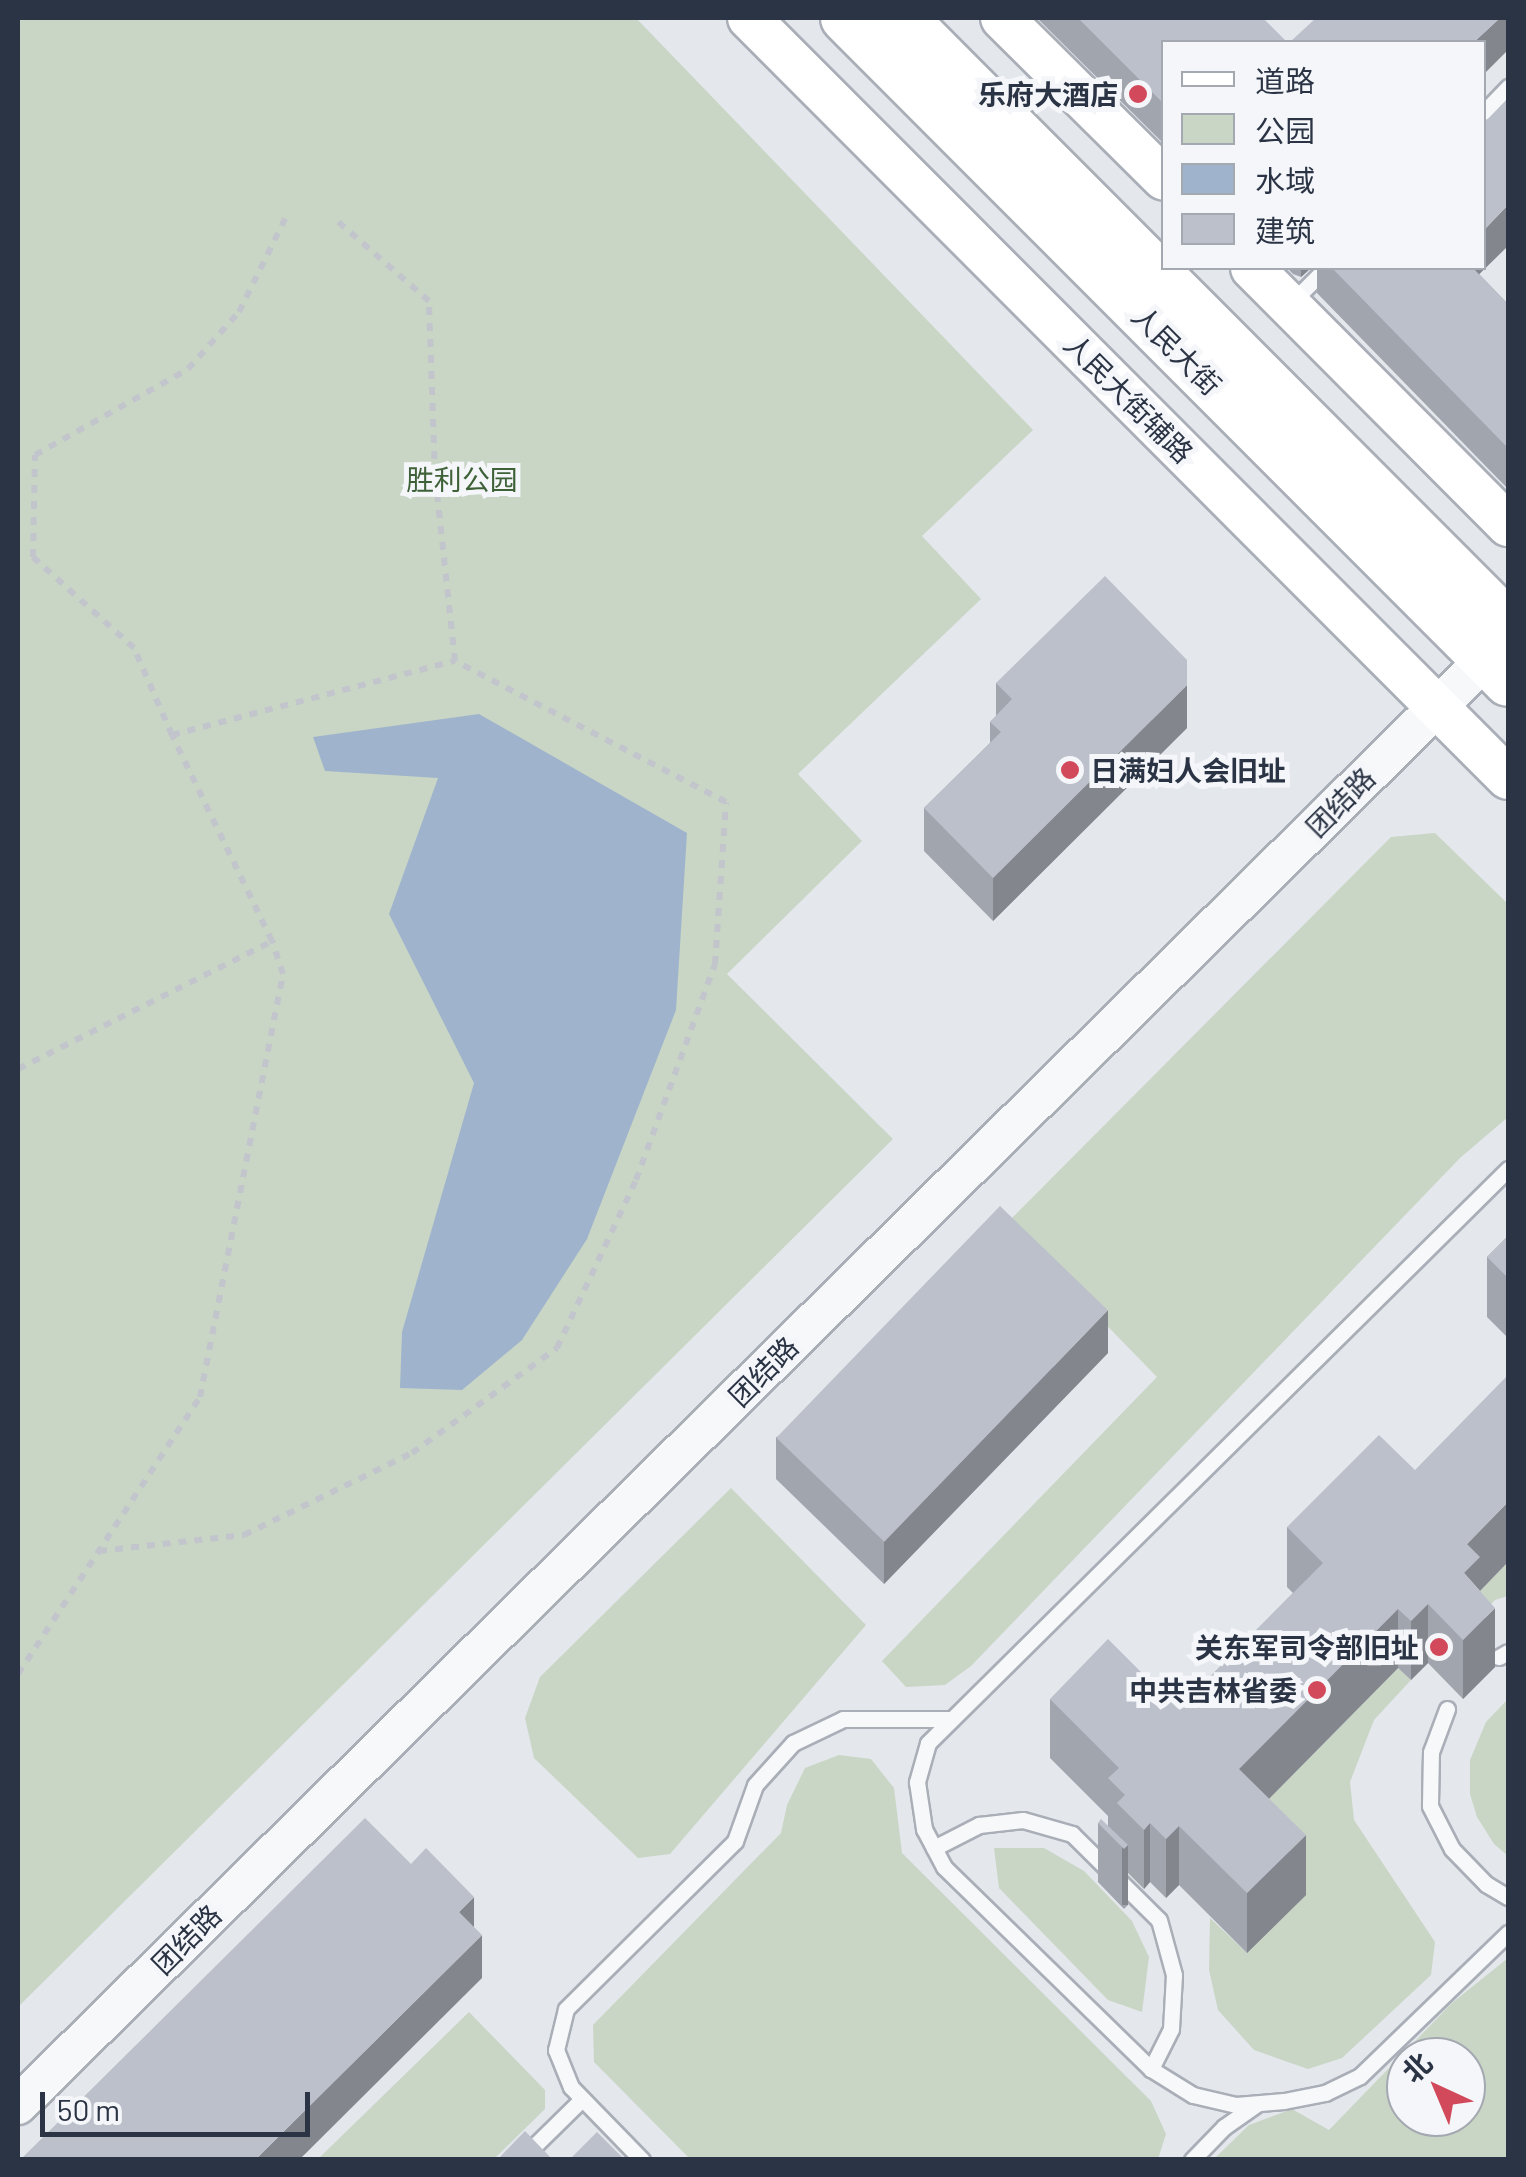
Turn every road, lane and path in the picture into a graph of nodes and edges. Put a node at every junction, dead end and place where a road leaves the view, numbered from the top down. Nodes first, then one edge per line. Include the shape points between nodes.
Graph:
1 (748, 18) edge
2 (845, 18) edge
3 (903, 18) edge
4 (1002, 18) edge
5 (1508, 87) edge
6 (1486, 110) edge
7 (1161, 176) edge
8 (286, 216) dead end
9 (334, 219) dead end
10 (1254, 270) edge
11 (1324, 270) edge
12 (1289, 304) junction
13 (1508, 525) edge
14 (1503, 650) edge
15 (454, 661) junction
16 (1437, 706) junction
17 (172, 734) junction
18 (1508, 778) edge
19 (272, 941) junction
20 (18, 1068) edge
21 (1508, 1170) edge
22 (98, 1551) junction
23 (18, 1674) edge
24 (1446, 1708) dead end
25 (952, 1719) junction
26 (934, 1848) junction
27 (1508, 1897) edge
28 (1508, 1933) edge
29 (1151, 2069) junction
30 (582, 2099) junction
31 (1259, 2103) junction
32 (18, 2105) edge
33 (520, 2160) edge
34 (642, 2160) edge
35 (1192, 2160) edge

1 - 16 main road, 人民大街辅路
2 - 14 main road, 人民大街
3 - 14 main road, 人民大街
4 - 7 main road
5 - 6 lane
8 - 17 path via 239,312 188,369 34,454 32,557 134,648
9 - 15 path via 429,301 435,475
10 - 12 main road
11 - 12 lane
12 - 13 main road
14 - 16 street, 团结路
15 - 17 path
15 - 22 path via 726,802 715,964 636,1180 557,1348 412,1453 244,1535
16 - 18 main road, 人民大街辅路
16 - 32 street, 团结路
17 - 19 path
19 - 20 path
19 - 22 path via 284,974 200,1397
21 - 25 lane
22 - 23 path
24 - 27 lane via 1431,1752 1430,1806 1452,1849
25 - 26 lane via 928,1743 917,1782
25 - 30 lane via 843,1719 793,1743 755,1786 736,1841 566,2010 556,2050
26 - 29 lane via 944,1867
26 - 29 lane via 979,1825 1024,1820 1072,1834 1158,1920 1174,1976 1170,2029
28 - 31 lane via 1360,2076 1325,2092
29 - 31 lane via 1193,2095
30 - 33 lane
30 - 34 lane
31 - 35 lane

